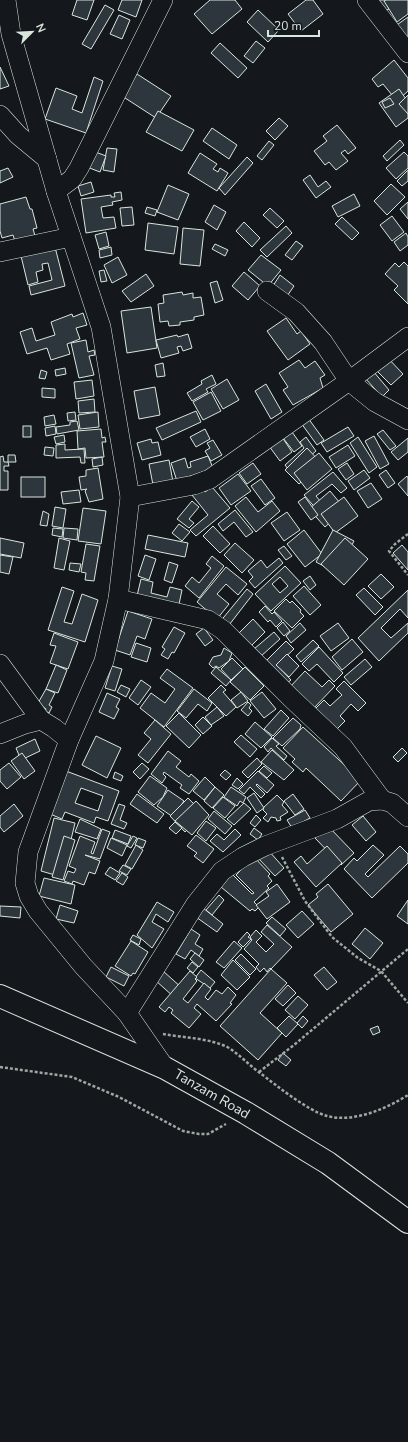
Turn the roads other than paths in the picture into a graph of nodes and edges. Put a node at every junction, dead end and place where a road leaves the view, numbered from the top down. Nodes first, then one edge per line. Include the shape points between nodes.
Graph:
1 (6, 0) edge
2 (163, 0) edge
3 (367, 0) edge
4 (408, 53) edge
5 (0, 115) edge
6 (47, 159) junction
7 (56, 190) junction
8 (71, 237) junction
9 (0, 252) edge
10 (267, 291) dead end
11 (408, 337) edge
12 (349, 381) junction
13 (408, 420) edge
14 (130, 497) junction
15 (118, 599) junction
16 (0, 664) edge
17 (41, 720) junction
18 (0, 734) edge
19 (69, 740) junction
20 (382, 800) junction
21 (408, 817) edge
22 (0, 996) edge
23 (127, 1014) junction
24 (165, 1068) junction
25 (408, 1222) edge

1 - 6 street via 10,34
2 - 7 street via 79,168 72,179
3 - 4 street
5 - 6 street via 18,135
6 - 7 street
7 - 8 street
8 - 9 street
8 - 14 street via 101,327
10 - 12 street via 296,312 323,342
11 - 12 street
12 - 13 street via 375,402
12 - 14 street via 203,482
14 - 15 street
15 - 19 street via 104,661
15 - 20 street via 208,620 223,630 344,748
16 - 17 street
17 - 18 street
17 - 19 street
19 - 23 street via 28,852 25,883 38,911
20 - 21 street via 392,803
20 - 23 street via 369,801 337,819 243,856 222,872 195,905
22 - 24 highway, Tanzam Road
23 - 24 street
24 - 25 highway, Tanzam Road via 328,1163

